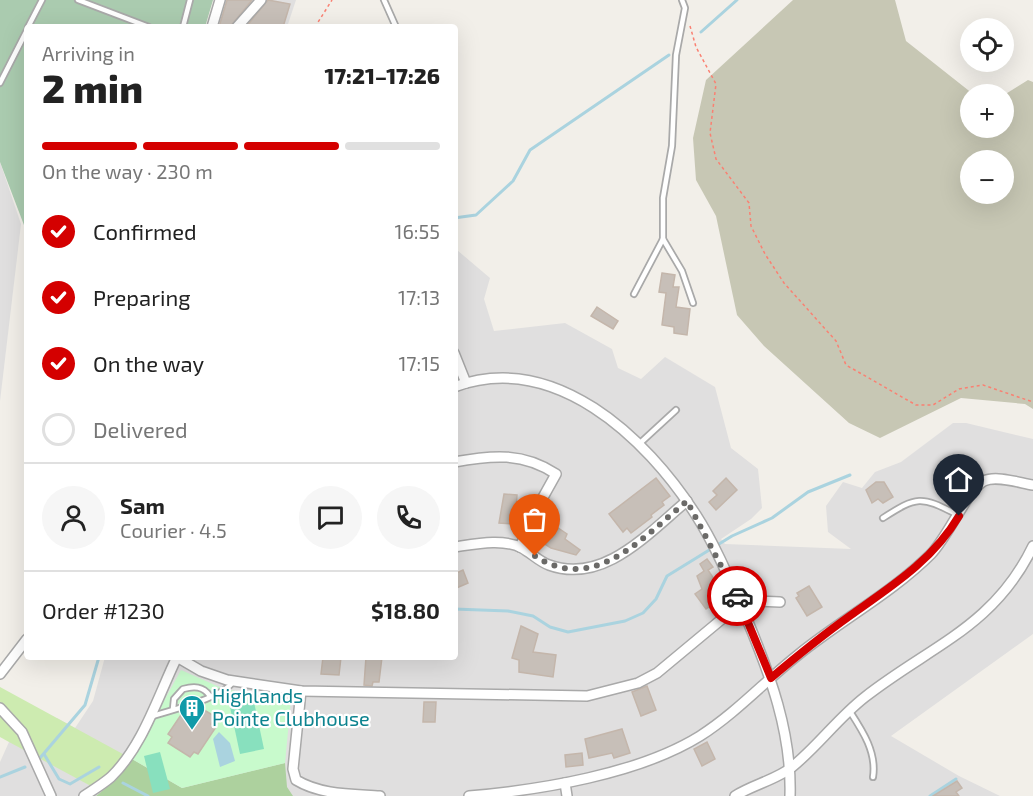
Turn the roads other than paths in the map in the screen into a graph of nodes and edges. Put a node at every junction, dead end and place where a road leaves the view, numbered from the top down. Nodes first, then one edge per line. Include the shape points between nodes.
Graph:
1 (42, 0) edge
2 (78, 0) edge
3 (190, 0) edge
4 (220, 0) edge
5 (261, 0) edge
6 (384, 0) edge
7 (682, 0) edge
8 (30, 24) edge
9 (141, 24) edge
10 (184, 24) edge
11 (213, 24) edge
12 (240, 24) edge
13 (395, 24) edge
14 (24, 36) edge
15 (0, 83) edge
16 (663, 239) junction
17 (634, 294) dead end
18 (693, 303) dead end
19 (458, 363) edge
20 (466, 382) junction
21 (458, 385) edge
22 (676, 410) dead end
23 (638, 445) junction
24 (458, 461) edge
25 (1033, 484) edge
26 (687, 501) junction
27 (959, 516) junction
28 (883, 518) dead end
29 (458, 546) edge
30 (1033, 546) edge
31 (520, 547) junction
32 (780, 602) dead end
33 (740, 604) junction
34 (24, 643) edge
35 (176, 660) edge
36 (182, 660) edge
37 (0, 674) edge
38 (771, 678) junction
39 (234, 681) junction
40 (301, 691) junction
41 (210, 696) junction
42 (0, 708) edge
43 (173, 709) junction
44 (849, 710) junction
45 (150, 716) junction
46 (791, 768) junction
47 (873, 777) dead end
48 (565, 783) junction
49 (51, 796) edge
50 (84, 796) edge
51 (380, 796) edge
52 (469, 796) edge
53 (567, 796) edge
54 (735, 796) edge
55 (790, 796) edge

1 - 8 lane
2 - 9 lane
3 - 10 lane
4 - 11 street
5 - 12 street
6 - 13 lane
7 - 16 lane via 685,8 676,55
14 - 15 lane
16 - 17 lane
16 - 18 lane via 682,271
19 - 20 street
20 - 21 street
20 - 23 street via 498,378 536,381 574,395 608,417
22 - 23 lane
23 - 26 street
24 - 31 street via 518,456 556,474
25 - 27 street via 983,481 973,490
26 - 31 street via 616,559 596,567 549,565
26 - 33 street
27 - 28 lane via 929,500 918,499
27 - 38 street via 946,537 918,566
29 - 31 street via 480,543
30 - 44 street via 1012,582 975,623
32 - 33 street
33 - 38 street
33 - 40 street via 657,673 638,683 587,696
34 - 37 street
35 - 45 street
36 - 39 street via 201,671
38 - 46 street
38 - 48 street via 700,736 653,758
39 - 40 street
39 - 41 lane via 229,688
40 - 51 street via 293,769 296,780 334,793
41 - 43 lane
41 - 43 lane via 197,687 183,688 174,699
42 - 49 street via 22,732
43 - 45 lane
44 - 46 street
44 - 47 lane via 868,742 875,765
45 - 50 street via 125,760
46 - 54 street
46 - 55 street
48 - 52 street
48 - 53 street

